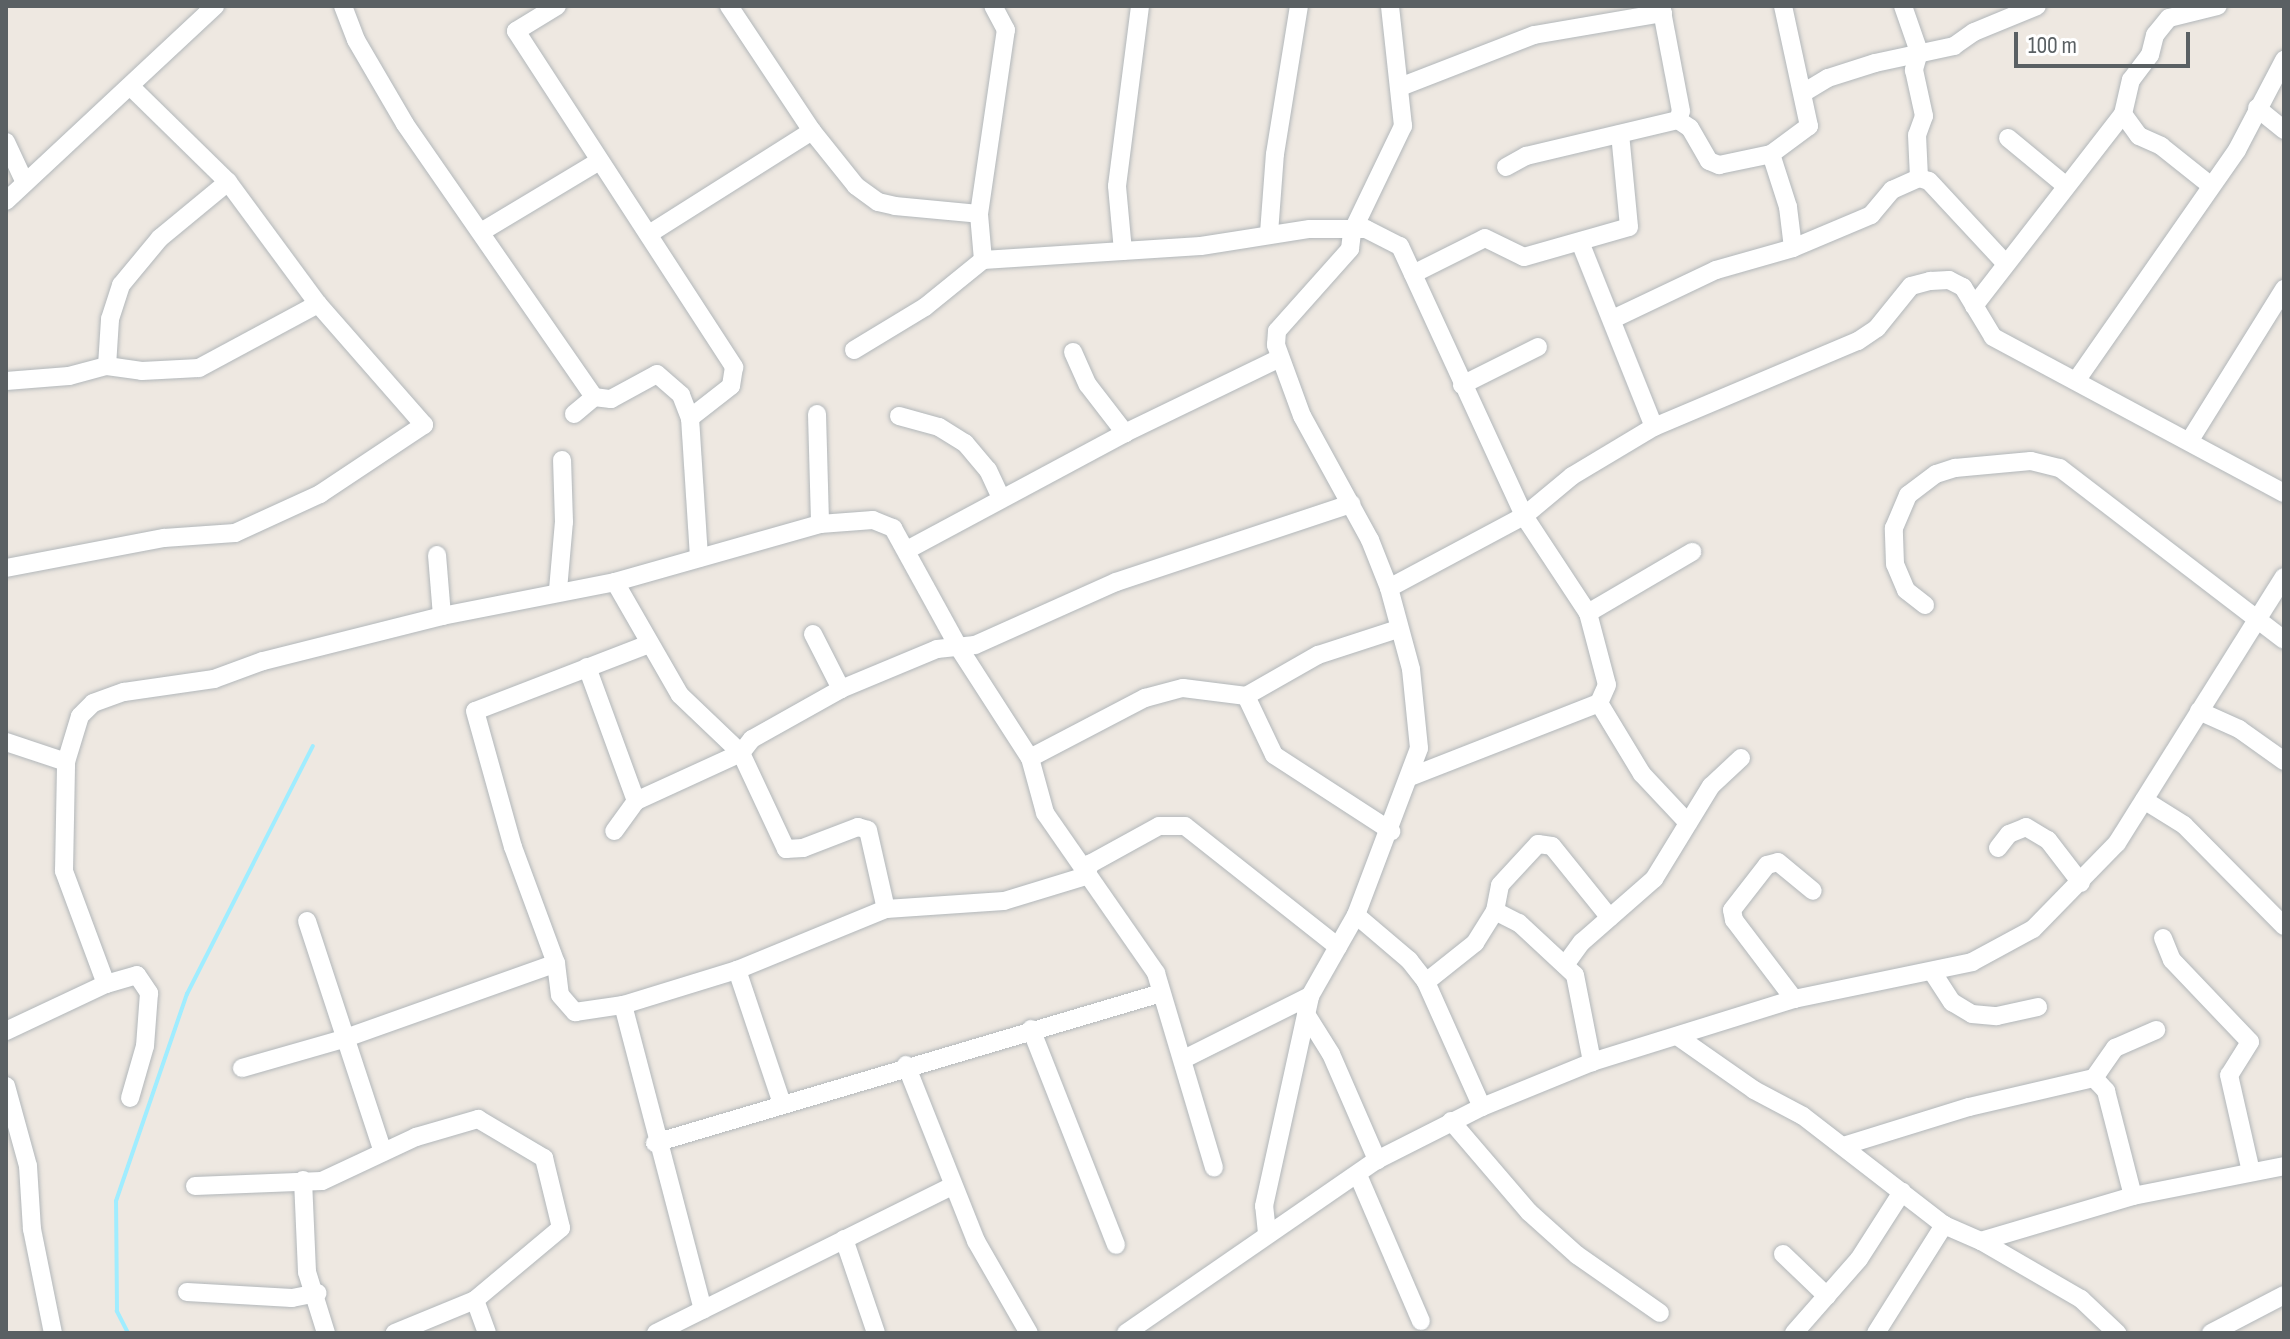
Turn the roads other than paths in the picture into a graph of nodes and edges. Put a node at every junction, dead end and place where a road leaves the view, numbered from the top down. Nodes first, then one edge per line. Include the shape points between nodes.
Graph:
1 (215, 6) edge
2 (343, 6) edge
3 (557, 6) edge
4 (729, 6) edge
5 (993, 6) edge
6 (1140, 6) edge
7 (1299, 6) edge
8 (1390, 6) edge
9 (1783, 6) edge
10 (1903, 6) edge
11 (2037, 6) edge
12 (2218, 6) edge
13 (1662, 9) edge
14 (2167, 12) edge
15 (1919, 52) junction
16 (2284, 60) edge
17 (131, 87) junction
18 (1400, 87) junction
19 (1803, 93) junction
20 (2257, 108) junction
21 (2123, 114) junction
22 (1678, 120) junction
23 (2284, 130) edge
24 (812, 131) junction
25 (1620, 134) junction
26 (2008, 138) dead end
27 (6, 142) edge
28 (1771, 154) junction
29 (599, 161) junction
30 (1506, 167) dead end
31 (1919, 178) junction
32 (228, 182) junction
33 (25, 183) junction
34 (2210, 185) junction
35 (2066, 186) junction
36 (6, 201) edge
37 (979, 214) junction
38 (481, 232) junction
39 (1352, 232) junction
40 (1269, 233) junction
41 (649, 234) junction
42 (1580, 242) junction
43 (1793, 248) junction
44 (1123, 251) junction
45 (983, 260) junction
46 (2006, 264) junction
47 (1413, 274) junction
48 (2284, 289) edge
49 (318, 304) junction
50 (1974, 306) junction
51 (1615, 318) junction
52 (1538, 347) dead end
53 (854, 350) dead end
54 (1073, 352) dead end
55 (1280, 358) junction
56 (107, 366) junction
57 (2078, 378) junction
58 (6, 381) edge
59 (1462, 385) junction
60 (594, 397) junction
61 (574, 414) dead end
62 (817, 414) dead end
63 (899, 416) dead end
64 (690, 418) junction
65 (1654, 427) junction
66 (1125, 433) junction
67 (2190, 440) junction
68 (562, 460) dead end
69 (2284, 493) edge
70 (1001, 498) junction
71 (1351, 504) junction
72 (1524, 516) junction
73 (820, 524) junction
74 (907, 550) junction
75 (1692, 552) dead end
76 (437, 555) dead end
77 (699, 558) junction
78 (6, 568) edge
79 (2284, 577) edge
80 (615, 582) junction
81 (1389, 588) junction
82 (558, 590) junction
83 (1925, 605) dead end
84 (1588, 613) junction
85 (442, 616) junction
86 (2256, 622) junction
87 (1398, 629) junction
88 (813, 634) dead end
89 (2284, 640) edge
90 (649, 644) junction
91 (959, 648) junction
92 (587, 667) junction
93 (841, 689) junction
94 (1246, 696) junction
95 (1599, 703) junction
96 (2199, 711) junction
97 (6, 742) edge
98 (741, 753) junction
99 (1030, 758) junction
100 (1741, 758) dead end
101 (2284, 761) edge
102 (66, 762) junction
103 (1413, 776) junction
104 (2144, 800) junction
105 (636, 801) junction
106 (1688, 823) junction
107 (614, 831) dead end
108 (1391, 831) junction
109 (1998, 848) dead end
110 (1086, 876) junction
111 (2081, 883) junction
112 (1813, 891) dead end
113 (886, 909) junction
114 (1495, 911) junction
115 (1356, 915) junction
116 (1610, 918) junction
117 (307, 921) dead end
118 (2284, 926) edge
119 (2163, 938) dead end
120 (1338, 947) junction
121 (556, 963) junction
122 (1565, 965) junction
123 (737, 970) junction
124 (1933, 973) junction
125 (1426, 982) junction
126 (106, 984) junction
127 (1161, 993) junction
128 (1794, 999) junction
129 (623, 1005) junction
130 (1308, 1005) junction
131 (2038, 1007) dead end
132 (1031, 1029) junction
133 (2156, 1030) dead end
134 (6, 1031) edge
135 (1677, 1036) junction
136 (343, 1039) junction
137 (1184, 1059) junction
138 (1592, 1062) junction
139 (906, 1065) junction
140 (242, 1068) dead end
141 (2094, 1078) junction
142 (6, 1086) edge
143 (130, 1098) dead end
144 (782, 1104) junction
145 (1482, 1107) junction
146 (1451, 1121) junction
147 (655, 1143) junction
148 (1843, 1146) junction
149 (383, 1152) junction
150 (1377, 1160) junction
151 (2284, 1166) edge
152 (1214, 1168) dead end
153 (2251, 1172) junction
154 (1358, 1175) junction
155 (303, 1180) junction
156 (195, 1186) dead end
157 (952, 1186) junction
158 (1902, 1192) junction
159 (2133, 1196) junction
160 (1944, 1225) junction
161 (1267, 1233) junction
162 (844, 1239) junction
163 (1981, 1241) junction
164 (1116, 1245) dead end
165 (1783, 1254) dead end
166 (187, 1292) dead end
167 (318, 1293) junction
168 (2284, 1295) edge
169 (1827, 1296) junction
170 (475, 1300) junction
171 (703, 1310) junction
172 (1660, 1313) dead end
173 (1421, 1321) dead end
174 (1138, 1329) edge
175 (1880, 1332) edge
176 (53, 1333) edge
177 (326, 1333) edge
178 (395, 1333) edge
179 (487, 1333) edge
180 (656, 1333) edge
181 (876, 1333) edge
182 (1029, 1333) edge
183 (1794, 1333) edge
184 (2117, 1333) edge
185 (2211, 1333) edge

1 - 17 street
2 - 38 street via 385,92
3 - 29 street via 516,31
4 - 24 street
5 - 37 street via 1006,30
6 - 44 street via 1117,186
7 - 40 street via 1275,154
8 - 18 street
9 - 19 street
10 - 15 street
11 - 15 street via 1954,46
12 - 14 street
13 - 18 street via 1534,35
13 - 22 street via 1681,111
14 - 21 street via 2131,80
15 - 19 street via 1828,78
15 - 31 street via 1914,70 1924,116 1917,135
16 - 20 street
17 - 32 street
17 - 33 street
18 - 39 street via 1403,126
19 - 28 street via 1809,126
20 - 23 street
20 - 34 street via 2237,150
21 - 34 street via 2139,136 2161,146
21 - 35 street
22 - 25 street
22 - 28 street via 1690,128 1709,161 1719,165
24 - 37 street via 856,186 878,202
24 - 41 street
25 - 30 street via 1526,156
25 - 42 street via 1629,227
26 - 35 street
27 - 33 street
28 - 43 street via 1788,207
29 - 38 street
29 - 41 street
31 - 43 street via 1892,190 1871,215
31 - 46 street via 1929,181
32 - 49 street
32 - 56 street via 160,238 121,285 110,319
33 - 36 street
34 - 57 street
35 - 46 street
37 - 45 street
38 - 60 street
39 - 40 street
39 - 47 street via 1366,229 1400,246
39 - 55 street via 1350,249 1277,331
40 - 44 street via 1201,246
41 - 64 street via 734,367 731,386
42 - 47 street via 1524,257 1485,238
42 - 51 street
43 - 51 street via 1716,270
44 - 45 street
45 - 53 street via 925,307
46 - 50 street
47 - 59 street
48 - 67 street
49 - 56 street via 199,368 142,371
49 - 78 street via 424,425 320,494 235,533 164,538
50 - 57 street via 1993,337
50 - 65 street via 1963,287 1949,280 1911,286 1877,328 1858,341
51 - 65 street
52 - 59 street
54 - 66 street via 1088,385
55 - 66 street
55 - 71 street via 1302,416
56 - 58 street via 69,376
57 - 67 street
59 - 72 street
60 - 61 street
60 - 64 street via 611,399 657,374 681,395
62 - 73 street
63 - 70 street via 939,427 965,443 988,470
64 - 77 street
65 - 72 street via 1572,476
66 - 70 street
67 - 69 street
68 - 82 street
70 - 74 street
71 - 81 street
71 - 91 street via 1116,582
72 - 81 street
72 - 84 street
73 - 74 street via 873,520 893,528
73 - 77 street
74 - 91 street
75 - 84 street
76 - 85 street
77 - 80 street
79 - 86 street
80 - 82 street
80 - 90 street
81 - 87 street
82 - 85 street
83 - 86 street via 1906,590 1895,564 1894,528 1908,495 1936,474 1955,468 2031,461 2060,468
84 - 95 street via 1607,685
85 - 102 street via 263,661 214,679 106,696 80,716
86 - 89 street
86 - 96 street
87 - 94 street via 1318,655
87 - 103 street via 1419,708
88 - 93 street
90 - 92 street
90 - 98 street via 680,695
91 - 93 street via 937,649
91 - 99 street
92 - 105 street
92 - 121 street via 475,711 513,847
93 - 98 street via 752,739
94 - 99 street via 1183,688 1145,698
94 - 108 street via 1274,755
95 - 103 street
95 - 106 street via 1642,774
96 - 101 street via 2239,729
96 - 104 street
97 - 102 street
98 - 105 street
98 - 113 street via 786,849 803,848 858,827 868,830
99 - 110 street via 1045,813
100 - 106 street via 1711,786
102 - 126 street via 64,871
103 - 108 street
104 - 111 street via 2117,843
104 - 118 street via 2184,825
105 - 107 street
106 - 116 street via 1654,879
108 - 115 street
109 - 111 street via 2009,834 2026,827 2048,840
110 - 113 street via 1004,901
110 - 120 street via 1090,864 1159,826 1185,826
110 - 127 street via 1156,973
111 - 124 street via 2033,929 1972,962
112 - 128 street via 1778,862 1767,865 1732,910 1734,920
113 - 123 street
114 - 116 street via 1500,885 1543,843 1552,846
114 - 122 street via 1519,923
114 - 125 street via 1475,943
115 - 120 street
115 - 125 street via 1409,960
116 - 122 street
117 - 136 street
119 - 153 street via 2172,960 2250,1042 2229,1075
120 - 130 street
121 - 129 street via 560,995 575,1012
121 - 136 street
122 - 138 street via 1575,975 1583,999
123 - 129 street
123 - 144 street
124 - 128 street
124 - 131 street via 1952,1002 1972,1014 1997,1016
125 - 145 street
126 - 134 street
126 - 143 street via 137,975 149,993 145,1046
127 - 132 street
127 - 137 street
128 - 135 street
129 - 147 street
130 - 137 street
130 - 150 street
130 - 161 street via 1264,1206
132 - 139 street
132 - 164 street
133 - 141 street via 2115,1048
135 - 138 street
135 - 148 street
136 - 140 street
136 - 149 street
137 - 152 street
138 - 145 street
139 - 144 street
139 - 157 street
141 - 148 street via 1969,1107
141 - 159 street via 2106,1091
142 - 176 street via 28,1166 32,1229
144 - 147 street
145 - 146 street
146 - 150 street
146 - 172 street via 1529,1212 1577,1255
147 - 171 street
148 - 158 street
149 - 155 street via 322,1181
149 - 170 street via 478,1119 544,1158 561,1228
150 - 154 street
151 - 153 street
153 - 159 street
154 - 161 street
154 - 173 street
155 - 156 street
155 - 167 street via 307,1272
157 - 162 street
157 - 182 street via 976,1241
158 - 160 street
158 - 169 street via 1859,1259
159 - 163 street
160 - 163 street
160 - 175 street
161 - 174 street
162 - 171 street
162 - 181 street
163 - 184 street via 2081,1299
165 - 169 street
166 - 167 street via 292,1298
167 - 177 street
168 - 185 street
169 - 183 street
170 - 178 street
170 - 179 street
171 - 180 street

